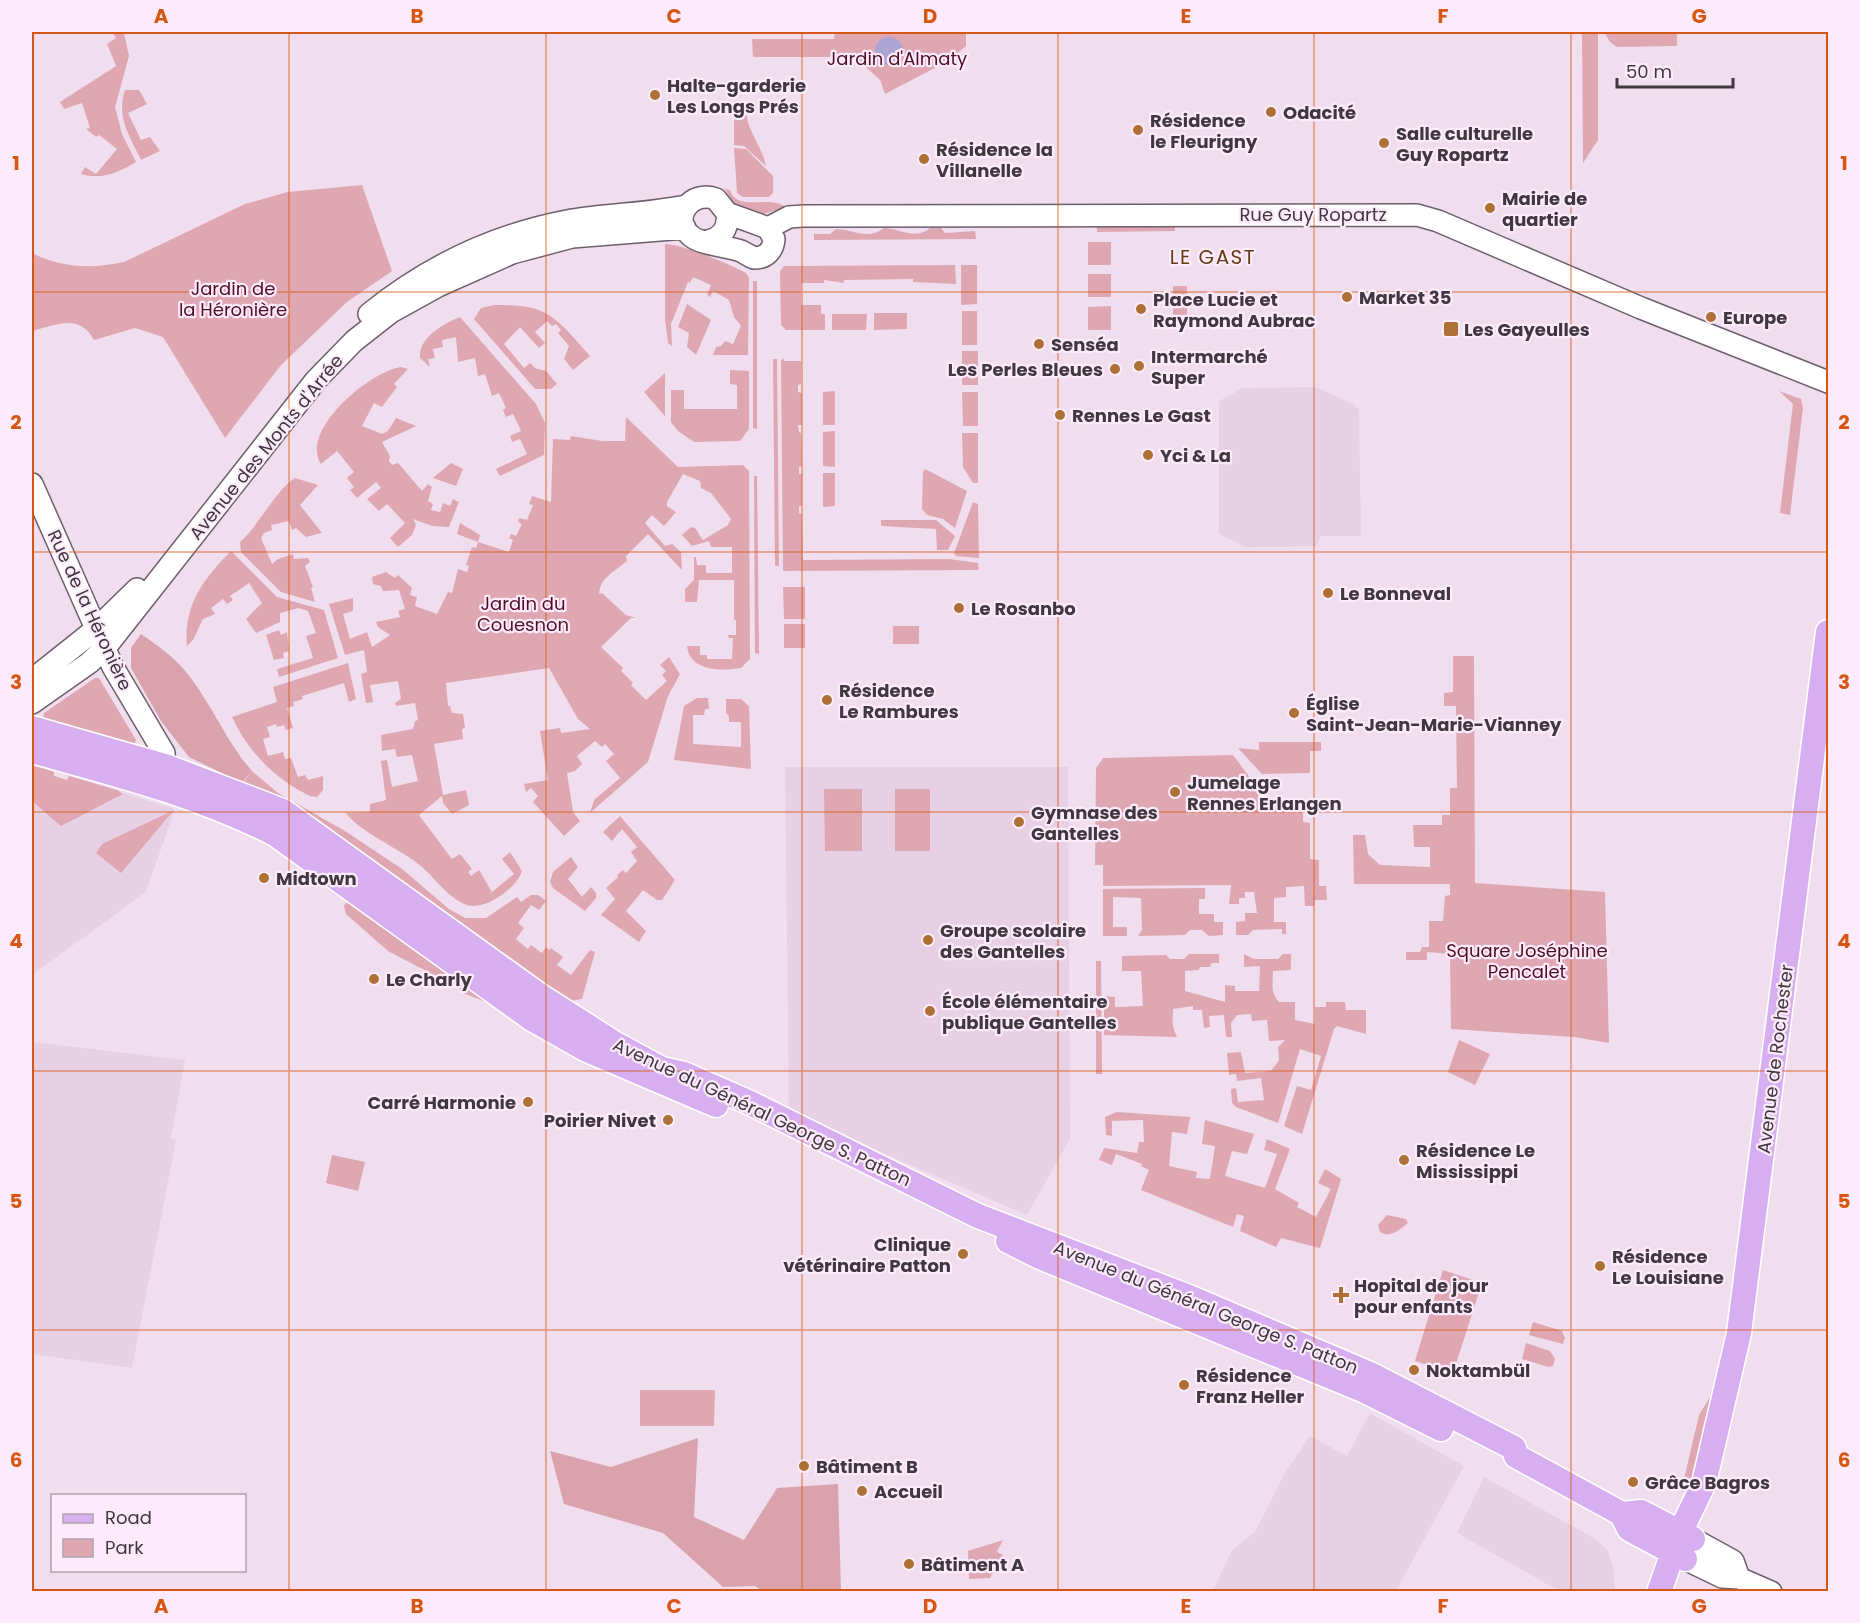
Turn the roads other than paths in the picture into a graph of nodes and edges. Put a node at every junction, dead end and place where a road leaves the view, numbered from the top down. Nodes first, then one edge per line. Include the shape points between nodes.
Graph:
1 (686, 206) junction
2 (727, 213) junction
3 (760, 226) junction
4 (685, 228) junction
5 (708, 241) junction
6 (743, 251) junction
7 (1828, 382) edge
8 (32, 484) edge
9 (1828, 632) edge
10 (101, 639) junction
11 (32, 680) edge
12 (32, 703) edge
13 (32, 728) edge
14 (32, 751) edge
15 (165, 766) junction
16 (1516, 1456) junction
17 (1683, 1546) junction
18 (1659, 1592) edge
19 (1673, 1592) edge
20 (1771, 1592) edge

1 - 2 street via 694,198 706,196 720,201
1 - 4 street
1 - 10 street, Avenue des Monts d'Arrée via 568,221 500,240 429,270 394,294 348,331 272,415
2 - 3 street
2 - 5 street via 725,229
3 - 6 street via 741,233
3 - 6 street via 774,239 768,254 753,258
3 - 7 street, Rue Guy Ropartz via 803,216 1417,215
4 - 5 street via 694,238
4 - 10 street, Avenue des Monts d'Arrée via 572,237 512,253 391,312 354,341 316,380
5 - 6 street via 724,249
8 - 10 street, Rue de la Héronière
9 - 17 main road, Avenue de Rochester via 1746,1285 1731,1371 1704,1483 1704,1503
10 - 11 street, Avenue des Monts d'Arrée
10 - 12 street, Avenue des Monts d'Arrée via 89,663
10 - 15 street, Rue de la Héronière via 164,753
13 - 15 main road, Avenue du Général George S. Patton
14 - 16 main road, Avenue du Général George S. Patton via 194,798 275,834 532,1019 587,1050 749,1119 1040,1257 1365,1391 1506,1462
15 - 16 main road, Avenue du Général George S. Patton via 283,811 580,1023 662,1069 684,1074 748,1102 978,1216 1189,1297 1370,1374 1514,1448
16 - 17 main road, Avenue du Général George S. Patton via 1622,1514 1629,1529
17 - 18 main road
17 - 19 main road
17 - 20 street, Avenue du Général George S. Patton via 1722,1577 1739,1578

